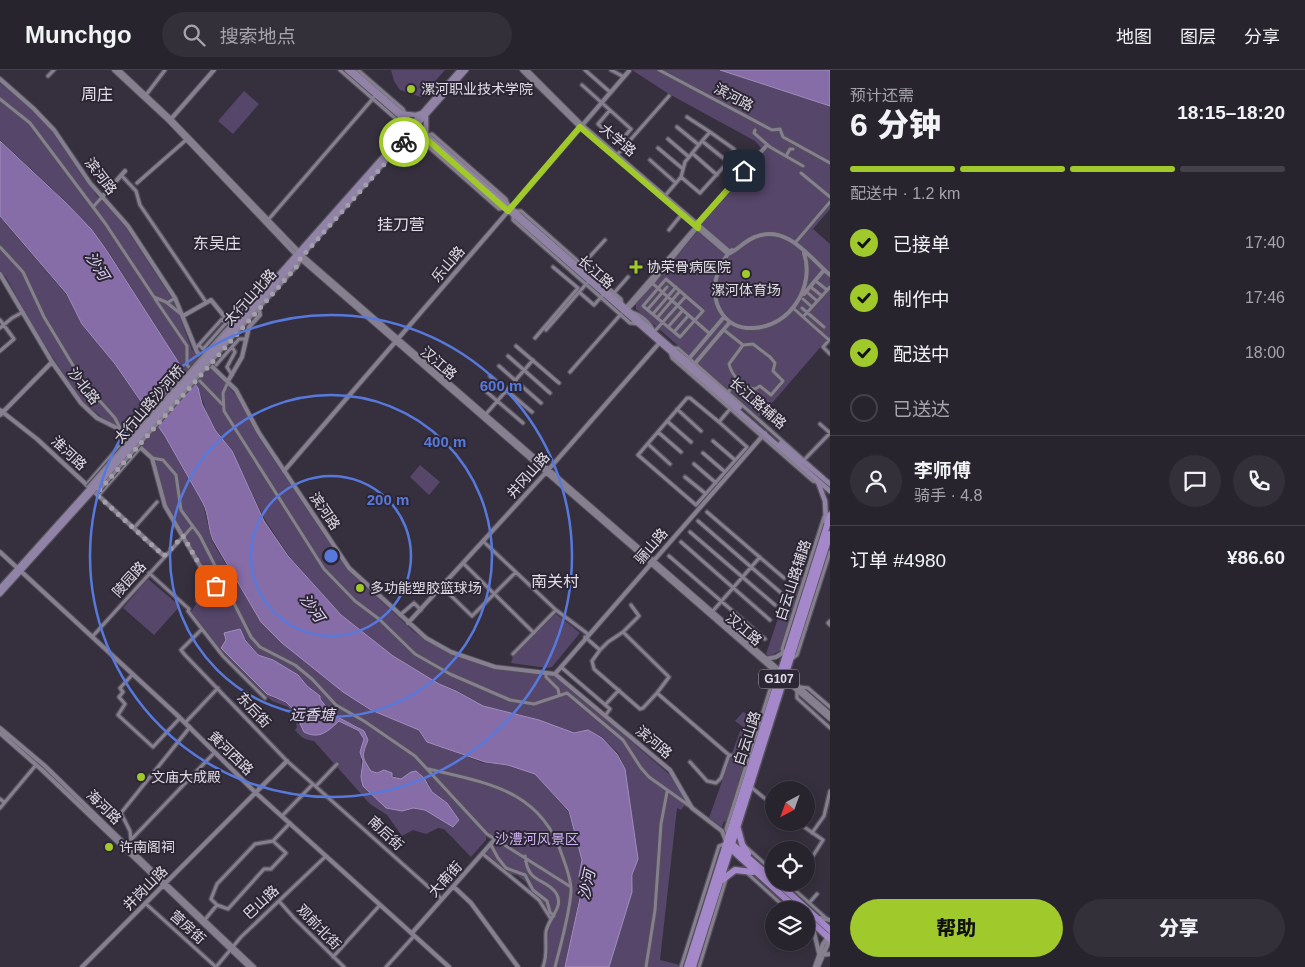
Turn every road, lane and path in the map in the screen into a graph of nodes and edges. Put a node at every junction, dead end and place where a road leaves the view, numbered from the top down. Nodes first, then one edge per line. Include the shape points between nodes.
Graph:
1 (54, 70) edge
2 (114, 70) edge
3 (119, 70) edge
4 (165, 70) edge
5 (214, 70) edge
6 (340, 70) edge
7 (347, 70) edge
8 (352, 70) edge
9 (460, 70) edge
10 (466, 70) edge
11 (522, 70) edge
12 (527, 70) edge
13 (585, 70) edge
14 (612, 70) edge
15 (659, 70) edge
16 (360, 71) edge
17 (630, 71) dead end
18 (48, 76) dead end
19 (624, 78) junction
20 (0, 79) edge
21 (582, 85) dead end
22 (610, 92) junction
23 (146, 95) junction
24 (669, 96) dead end
25 (374, 97) junction
26 (0, 99) edge
27 (601, 102) junction
28 (610, 110) junction
29 (425, 114) junction
30 (403, 117) junction
31 (687, 117) dead end
32 (170, 120) junction
33 (414, 126) junction
34 (581, 126) junction
35 (677, 127) dead end
36 (756, 130) dead end
37 (710, 132) junction
38 (426, 136) junction
39 (668, 138) dead end
40 (186, 140) junction
41 (402, 140) junction
42 (702, 141) junction
43 (699, 145) junction
44 (767, 145) junction
45 (658, 148) dead end
46 (793, 149) dead end
47 (617, 155) junction
48 (691, 155) junction
49 (786, 156) junction
50 (650, 160) dead end
51 (724, 160) junction
52 (830, 163) edge
53 (803, 166) dead end
54 (683, 169) junction
55 (125, 171) dead end
56 (801, 173) dead end
57 (121, 175) junction
58 (717, 175) junction
59 (681, 178) junction
60 (137, 183) dead end
61 (676, 183) junction
62 (665, 196) junction
63 (830, 197) edge
64 (102, 198) junction
65 (830, 202) edge
66 (93, 207) junction
67 (508, 208) junction
68 (514, 213) junction
69 (682, 214) junction
70 (268, 220) junction
71 (697, 225) junction
72 (668, 230) dead end
73 (604, 240) dead end
74 (796, 243) junction
75 (0, 247) edge
76 (803, 251) junction
77 (729, 253) junction
78 (300, 256) junction
79 (553, 267) dead end
80 (578, 269) junction
81 (824, 270) junction
82 (0, 274) edge
83 (830, 274) edge
84 (628, 277) dead end
85 (568, 280) junction
86 (586, 282) junction
87 (817, 282) dead end
88 (652, 283) junction
89 (663, 283) junction
90 (667, 287) junction
91 (676, 287) junction
92 (812, 288) dead end
93 (828, 288) edge
94 (658, 289) junction
95 (578, 290) junction
96 (680, 291) junction
97 (662, 292) junction
98 (672, 292) junction
99 (808, 293) dead end
100 (613, 294) junction
101 (603, 296) junction
102 (686, 296) junction
103 (822, 296) junction
104 (154, 297) junction
105 (668, 297) junction
106 (803, 297) junction
107 (174, 298) junction
108 (672, 300) junction
109 (817, 301) junction
110 (206, 302) junction
111 (167, 303) junction
112 (677, 306) junction
113 (258, 307) junction
114 (812, 307) junction
115 (792, 308) junction
116 (802, 308) dead end
117 (648, 309) junction
118 (625, 310) junction
119 (683, 310) junction
120 (23, 312) junction
121 (807, 313) junction
122 (653, 314) junction
123 (688, 315) junction
124 (183, 316) junction
125 (724, 317) junction
126 (803, 317) junction
127 (657, 318) junction
128 (0, 320) edge
129 (694, 320) junction
130 (663, 322) junction
131 (730, 322) junction
132 (232, 326) junction
133 (2, 327) edge
134 (668, 327) junction
135 (824, 327) dead end
136 (546, 330) dead end
137 (724, 330) junction
138 (654, 332) junction
139 (674, 332) junction
140 (710, 334) junction
141 (228, 336) junction
142 (535, 338) dead end
143 (246, 339) junction
144 (830, 339) edge
145 (398, 340) junction
146 (661, 341) junction
147 (199, 345) junction
148 (743, 345) junction
149 (516, 346) dead end
150 (232, 347) junction
151 (195, 349) junction
152 (671, 350) junction
153 (0, 351) edge
154 (830, 354) edge
155 (508, 356) dead end
156 (223, 358) junction
157 (688, 359) junction
158 (532, 360) junction
159 (52, 362) junction
160 (229, 364) junction
161 (216, 365) dead end
162 (499, 366) dead end
163 (693, 366) junction
164 (524, 370) junction
165 (570, 372) dead end
166 (232, 375) junction
167 (490, 376) dead end
168 (515, 380) junction
169 (739, 380) junction
170 (228, 382) junction
171 (559, 383) dead end
172 (481, 387) dead end
173 (506, 390) junction
174 (728, 392) junction
175 (550, 393) dead end
176 (497, 401) junction
177 (541, 403) dead end
178 (222, 404) junction
179 (730, 409) junction
180 (677, 410) junction
181 (2, 411) edge
182 (532, 412) dead end
183 (486, 414) junction
184 (0, 416) edge
185 (667, 421) junction
186 (719, 422) junction
187 (523, 423) dead end
188 (820, 424) dead end
189 (122, 430) junction
190 (702, 430) dead end
191 (658, 432) junction
192 (763, 435) junction
193 (128, 436) junction
194 (713, 441) dead end
195 (691, 442) dead end
196 (648, 444) junction
197 (140, 448) junction
198 (681, 452) dead end
199 (703, 453) dead end
200 (152, 458) junction
201 (805, 459) junction
202 (735, 460) junction
203 (670, 464) dead end
204 (694, 464) dead end
205 (284, 471) junction
206 (548, 471) junction
207 (725, 472) junction
208 (685, 477) dead end
209 (830, 477) edge
210 (820, 479) junction
211 (716, 483) junction
212 (830, 484) edge
213 (92, 490) junction
214 (830, 491) edge
215 (706, 494) junction
216 (157, 502) dead end
217 (707, 512) dead end
218 (829, 514) edge
219 (698, 522) dead end
220 (192, 527) junction
221 (134, 528) junction
222 (690, 532) dead end
223 (828, 532) edge
224 (183, 536) junction
225 (484, 542) junction
226 (681, 542) dead end
227 (0, 552) edge
228 (830, 553) edge
229 (164, 556) junction
230 (670, 556) dead end
231 (760, 557) junction
232 (653, 561) junction
233 (464, 564) junction
234 (751, 567) junction
235 (20, 570) junction
236 (516, 572) junction
237 (149, 573) junction
238 (742, 577) junction
239 (784, 578) dead end
240 (225, 582) junction
241 (0, 587) edge
242 (442, 587) junction
243 (733, 588) junction
244 (780, 592) dead end
245 (0, 594) edge
246 (495, 594) junction
247 (722, 601) junction
248 (631, 605) dead end
249 (774, 605) dead end
250 (421, 610) junction
251 (556, 610) junction
252 (711, 613) junction
253 (400, 615) junction
254 (770, 620) dead end
255 (408, 623) junction
256 (202, 629) junction
257 (623, 632) junction
258 (534, 633) junction
259 (586, 636) junction
260 (92, 637) junction
261 (766, 639) dead end
262 (600, 650) junction
263 (513, 654) dead end
264 (787, 655) junction
265 (766, 658) junction
266 (561, 667) junction
267 (133, 674) junction
268 (546, 674) junction
269 (556, 675) junction
270 (782, 676) junction
271 (552, 683) junction
272 (218, 688) junction
273 (558, 689) junction
274 (798, 689) junction
275 (619, 690) junction
276 (566, 692) junction
277 (657, 693) junction
278 (559, 694) junction
279 (265, 698) dead end
280 (605, 705) junction
281 (830, 707) edge
282 (830, 714) edge
283 (605, 716) junction
284 (180, 718) junction
285 (830, 719) edge
286 (185, 723) junction
287 (0, 728) edge
288 (190, 728) junction
289 (830, 728) edge
290 (0, 734) edge
291 (214, 752) junction
292 (729, 754) junction
293 (752, 755) junction
294 (287, 761) junction
295 (690, 762) dead end
296 (337, 764) dead end
297 (36, 765) junction
298 (428, 769) junction
299 (314, 785) junction
300 (750, 786) junction
301 (830, 791) edge
302 (667, 792) junction
303 (256, 793) junction
304 (673, 796) junction
305 (0, 798) edge
306 (666, 798) junction
307 (765, 799) edge
308 (4, 802) junction
309 (0, 808) edge
310 (692, 808) junction
311 (282, 816) junction
312 (290, 823) junction
313 (738, 828) junction
314 (809, 831) edge
315 (812, 833) junction
316 (495, 839) junction
317 (131, 840) junction
318 (273, 841) junction
319 (730, 843) junction
320 (491, 844) junction
321 (742, 844) junction
322 (126, 845) junction
323 (815, 853) edge
324 (483, 854) junction
325 (326, 856) junction
326 (525, 856) junction
327 (765, 864) edge
328 (744, 870) junction
329 (726, 872) junction
330 (760, 872) junction
331 (765, 875) edge
332 (569, 878) junction
333 (564, 881) junction
334 (163, 885) junction
335 (454, 887) junction
336 (571, 887) junction
337 (791, 891) joint
338 (817, 894) dead end
339 (442, 899) junction
340 (279, 901) junction
341 (778, 901) edge
342 (789, 901) edge
343 (798, 901) edge
344 (805, 901) edge
345 (811, 901) edge
346 (145, 903) junction
347 (380, 905) junction
348 (217, 906) junction
349 (815, 909) edge
350 (553, 918) junction
351 (815, 920) edge
352 (829, 920) edge
353 (203, 921) junction
354 (815, 924) edge
355 (413, 934) junction
356 (815, 934) edge
357 (830, 936) edge
358 (231, 948) junction
359 (830, 954) edge
360 (821, 955) junction
361 (333, 957) junction
362 (82, 967) edge
363 (216, 967) edge
364 (248, 967) edge
365 (254, 967) edge
366 (344, 967) edge
367 (386, 967) edge
368 (449, 967) edge
369 (518, 967) edge
370 (543, 967) edge
371 (555, 967) edge
372 (646, 967) edge
373 (681, 967) edge
374 (687, 967) edge
375 (693, 967) edge
376 (699, 967) edge
377 (816, 967) edge

1 - 18 street
2 - 32 street, 汉江路
3 - 23 street, 汉江路
4 - 23 street
5 - 32 street
6 - 25 street
7 - 25 main road, 长江路
8 - 30 main road, 长江路
9 - 29 main road, 太行山北路
10 - 29 main road, 太行山北路
11 - 34 street, 大学路
12 - 34 street, 大学路
13 - 22 street
14 - 19 street
15 - 52 street, 滨河路 via 772,130 780,129 783,137
16 - 30 street via 403,109
17 - 19 street, 乐山路
19 - 22 street, 乐山路
20 - 64 street, 滨河路 via 54,130
21 - 27 street
22 - 27 street, 乐山路
23 - 32 street, 汉江路
24 - 47 street
25 - 30 main road, 长江路
25 - 70 street
26 - 66 street via 30,123
27 - 28 street
27 - 34 street, 乐山路
28 - 28 street via 631,129 619,143 598,124
29 - 30 main road
29 - 33 main road, 太行山北路
29 - 38 main road
30 - 33 main road, 长江路
30 - 41 main road
31 - 37 street
32 - 40 street, 汉江路
32 - 70 street, 汉江路
33 - 38 main road, 长江路
33 - 41 main road, 太行山北路
34 - 47 street, 大学路
34 - 62 street, 大学路
34 - 67 street, 乐山路
35 - 43 street
36 - 44 street via 754,133
37 - 42 street
37 - 51 street via 734,149
38 - 41 main road
38 - 67 main road, 长江路
39 - 48 street
40 - 60 street
40 - 78 street, 汉江路
41 - 78 main road, 太行山北路
42 - 43 street
42 - 51 street
43 - 48 street
44 - 49 street
44 - 71 street
45 - 54 street
46 - 49 street
47 - 62 street, 大学路
48 - 54 street
48 - 58 street
49 - 53 street
50 - 61 street
51 - 58 street via 728,162
54 - 59 street
55 - 57 street
56 - 63 street
57 - 64 street
57 - 110 street via 136,191 140,205
58 - 59 street via 700,193
59 - 61 street
61 - 62 street
62 - 69 street, 大学路
62 - 71 street, 大学路
64 - 66 street
64 - 107 street, 滨河路 via 128,226
65 - 74 street
66 - 104 street
67 - 68 main road, 长江路
67 - 145 street, 乐山路
68 - 80 main road, 长江路
68 - 80 street via 513,220
69 - 71 street, 大学路
69 - 72 street
70 - 78 street, 汉江路
71 - 77 street
71 - 88 street
71 - 118 street
73 - 80 street
74 - 76 street
74 - 77 street via 782,234 763,233 746,239
74 - 83 street
75 - 189 street via 23,272 44,318 83,382
76 - 81 street
76 - 106 street via 807,275
77 - 125 street via 718,272 714,292 718,309
78 - 113 main road, 太行山北路
78 - 132 main road, 太行山北路
78 - 145 street, 汉江路
79 - 85 street
80 - 85 street
80 - 86 main road, 长江路
80 - 100 main road, 长江路
81 - 83 street
81 - 106 street
82 - 120 street, 沙北路
84 - 100 street
85 - 95 street
86 - 95 street
86 - 101 main road, 长江路
87 - 93 street
88 - 94 street
88 - 118 street
89 - 90 street
89 - 91 street via 666,279
89 - 94 street
90 - 97 street
90 - 98 street
91 - 96 street
91 - 98 street
92 - 103 street
93 - 103 street
94 - 97 street
94 - 117 street via 644,306
95 - 101 street via 594,305
95 - 136 street
95 - 142 street
96 - 102 street
96 - 108 street
97 - 105 street
97 - 117 street
98 - 105 street
99 - 109 street
100 - 118 main road, 长江路
101 - 118 main road, 长江路
102 - 112 street
102 - 129 street via 703,311
103 - 109 street
104 - 111 street
104 - 178 street via 187,346 187,364 208,392
105 - 108 street
105 - 122 street
106 - 114 street
106 - 115 street
107 - 111 street
107 - 124 street, 滨河路
108 - 112 street
108 - 127 street
109 - 114 street
110 - 124 street
110 - 132 street via 213,300
111 - 124 street
112 - 119 street
112 - 130 street
113 - 141 main road, 太行山北路
113 - 143 street via 260,315 249,327
114 - 121 street
115 - 126 street
115 - 131 street via 761,327 744,328
116 - 121 street
117 - 122 street
118 - 138 main road, 长江路
118 - 146 main road, 长江路
118 - 165 street
119 - 123 street
119 - 134 street
120 - 133 street
120 - 159 street, 沙北路
121 - 126 street
121 - 135 street
122 - 127 street
123 - 129 street
123 - 139 street
124 - 151 street, 滨河路
125 - 131 street
125 - 140 street
126 - 144 street
127 - 130 street
128 - 133 street
129 - 139 street via 680,337
129 - 140 street
130 - 134 street
130 - 138 street
131 - 137 street
132 - 141 main road, 太行山北路
133 - 153 street via 14,339
134 - 139 street
137 - 148 street
137 - 163 street
138 - 146 main road, 长江路
140 - 157 street
141 - 213 main road, 太行山路沙河桥, bridge
143 - 150 street via 239,339
143 - 166 street via 242,357
144 - 154 street via 823,347
145 - 183 street, 汉江路
145 - 205 street, 乐山路
145 - 206 street, 汉江路
146 - 152 main road, 长江路
146 - 206 street, 井冈山路
147 - 147 street via 222,319 226,323 203,349
147 - 151 street
148 - 169 street via 729,364 731,372
148 - 169 street via 753,344 770,356 775,363 773,371 783,380 771,395 760,386 751,388
149 - 158 street
150 - 156 street
150 - 160 street via 235,352
151 - 170 street, 滨河路
152 - 157 main road, 长江路
152 - 163 main road, 长江路
152 - 179 street, 长江路辅路 via 672,358
155 - 164 street
156 - 160 street
156 - 161 street
157 - 163 main road, 长江路
158 - 164 street
158 - 171 street
159 - 181 street
159 - 189 street, 沙北路 via 86,409
160 - 166 street via 228,370
162 - 168 street
163 - 174 street, 长江路辅路
163 - 192 main road, 长江路
163 - 210 main road, 长江路
164 - 168 street
164 - 175 street
166 - 170 street
167 - 173 street
168 - 173 street
168 - 177 street
169 - 174 street
170 - 178 street via 222,393
170 - 205 street, 滨河路 via 236,390
172 - 176 street
173 - 176 street
173 - 182 street
174 - 201 street, 长江路辅路
176 - 183 street
176 - 187 street
178 - 278 street via 324,569 415,654 460,679 510,700 534,704
179 - 186 street
179 - 192 street, 长江路辅路
180 - 185 street
180 - 186 street via 690,398
180 - 190 street
181 - 184 street
181 - 213 street, 淮河路
183 - 206 street, 汉江路
185 - 191 street
185 - 195 street
186 - 202 street via 747,447
188 - 201 street via 830,433
189 - 193 street, 沙北路
191 - 196 street
191 - 198 street
192 - 210 main road, 长江路
192 - 232 street, 骊山路
193 - 197 street, 沙北路
193 - 213 street
194 - 202 street
196 - 203 street
196 - 215 street via 638,455 696,506
197 - 200 street, 沙北路
197 - 213 street
199 - 207 street
200 - 220 street via 167,462 176,475 181,510
200 - 224 street via 164,506
201 - 210 street, 长江路辅路
202 - 207 street
204 - 211 street
205 - 253 street, 滨河路 via 349,568
206 - 225 street, 井冈山路
206 - 232 street, 汉江路
207 - 211 street
208 - 215 street
209 - 210 main road
210 - 212 main road, 长江路
210 - 214 main road, 长江路
210 - 218 main road
211 - 215 street
213 - 221 street, 淮河路
213 - 235 main road
216 - 221 street
217 - 231 street
218 - 223 highway, 白云山路 / G107
218 - 264 street, 白云山路辅路 via 782,650
219 - 234 street
220 - 224 street, 陵园路
220 - 240 street
221 - 229 street, 淮河路
222 - 238 street
223 - 264 highway, 白云山路 / G107
223 - 264 highway, 白云山路 / G107
224 - 229 street, 陵园路
224 - 240 street via 213,588
225 - 233 street, 井冈山路
225 - 236 street
226 - 243 street
227 - 235 street, 黄河西路
228 - 264 street, 白云山路辅路 via 797,655
229 - 237 street, 陵园路
230 - 247 street
231 - 234 street
231 - 239 street
232 - 252 street, 汉江路
232 - 259 street, 骊山路
233 - 242 street, 井冈山路
233 - 246 street
234 - 238 street
234 - 244 street
235 - 241 main road
235 - 245 main road
235 - 260 street, 黄河西路
236 - 246 street
236 - 251 street
237 - 256 street via 189,609
237 - 260 street, 陵园路
238 - 243 street
238 - 249 street
240 - 298 street via 251,637 260,647 295,665 326,691 336,705 391,738
242 - 246 street via 472,616
242 - 250 street, 井冈山路
243 - 247 street
243 - 254 street
246 - 258 street
247 - 252 street
247 - 261 street
248 - 257 street via 639,616
250 - 253 street via 414,603
250 - 255 street, 井冈山路
251 - 258 street
251 - 259 street
252 - 265 street, 汉江路
252 - 270 street, 汉江路
253 - 255 street, 滨河路
255 - 268 street, 滨河路 via 426,638 472,661
256 - 272 street, 东后街 via 181,650
256 - 279 street via 223,656
257 - 262 street
257 - 277 street via 669,676
258 - 263 street
259 - 262 street
259 - 266 street, 骊山路
260 - 267 street, 黄河西路
262 - 275 street via 593,659 593,667
264 - 265 street
264 - 270 highway, 白云山路 / G107
265 - 270 street, 汉江路
266 - 269 street, 骊山路
266 - 280 street
267 - 284 street, 黄河西路
267 - 284 street via 120,688 119,697 125,704 118,715 153,746
268 - 269 street, 滨河路
268 - 271 street
269 - 271 street
269 - 283 street, 滨河路
270 - 274 street, 汉江路
270 - 293 highway, 白云山路 / G107
270 - 300 highway, 白云山路 / G107
271 - 273 street
272 - 286 street
272 - 294 street, 东后街
273 - 276 street
273 - 278 street
274 - 281 street via 808,688
274 - 282 street, 汉江路
274 - 285 street, 汉江路
274 - 289 street via 797,698
275 - 277 street via 642,709
275 - 280 street
276 - 278 street
276 - 302 street via 622,740 641,768
277 - 292 street
280 - 283 street via 610,710
283 - 310 street, 滨河路 via 670,770
284 - 286 street, 黄河西路
286 - 288 street, 黄河西路
287 - 322 street, 海河路 via 45,766
288 - 291 street, 黄河西路
288 - 317 street via 121,813
290 - 297 street, 海河路
291 - 303 street, 黄河西路
291 - 317 street
292 - 293 street
292 - 295 street via 716,783 707,781
293 - 319 highway, 白云山路 / G107
294 - 299 street, 东后街
294 - 303 street, 井岗山路
296 - 299 street
297 - 308 street
297 - 334 street, 海河路
298 - 316 street via 477,825
298 - 332 street via 502,788 525,800 544,818 558,841
299 - 311 street
299 - 339 street, 南后街
300 - 307 street
300 - 313 highway, 白云山路 / G107
301 - 315 street via 824,816
302 - 304 street
302 - 306 street
303 - 311 street, 黄河西路
303 - 334 street, 井岗山路
304 - 306 street
304 - 310 street
305 - 308 street
306 - 372 street
308 - 309 street
310 - 319 street, 滨河路 via 722,831
311 - 312 street, 黄河西路
312 - 318 street
312 - 325 street, 黄河西路
313 - 319 highway, 白云山路 / G107
313 - 321 highway
314 - 315 street
315 - 323 street via 823,840
316 - 320 street, 大南街
316 - 326 street
317 - 322 street
318 - 348 street via 255,844 217,884 211,899
318 - 348 street via 286,853 271,869 264,868 228,909
319 - 329 highway, 白云山路 / G107
319 - 330 highway
319 - 373 street via 719,846
319 - 374 highway, 白云山路 / G107
320 - 324 street, 大南街
320 - 350 street via 506,868 525,875 533,890 547,901
321 - 327 street
321 - 330 highway
322 - 334 street, 海河路
324 - 335 street, 大南街
324 - 350 street via 539,900
325 - 340 street, 巴山路
325 - 347 street, 黄河西路
326 - 333 street
326 - 350 street via 530,873 556,893 559,905
328 - 329 highway
328 - 330 highway
328 - 341 street
329 - 375 highway, 白云山路 / G107
329 - 376 street
330 - 331 highway
330 - 342 highway
332 - 333 street
332 - 336 street
333 - 336 street
334 - 346 street, 井岗山路
334 - 353 street, 海河路
335 - 339 street, 大南街
335 - 369 street via 471,903
336 - 371 street
337 - 343 highway
337 - 344 street
338 - 345 street
339 - 355 street, 大南街
340 - 358 street, 巴山路
340 - 361 street, 观前北街
346 - 362 street, 井岗山路
346 - 363 street, 营房街
347 - 355 street, 黄河西路
347 - 361 street
348 - 353 street
349 - 352 street
350 - 370 street via 546,932 547,954
351 - 352 street
353 - 358 street, 海河路
354 - 357 highway
355 - 367 street
355 - 368 street, 黄河西路
356 - 360 street
357 - 360 street
358 - 363 street, 巴山路
358 - 364 street, 海河路
358 - 365 street, 海河路
359 - 360 street
360 - 377 street
361 - 366 street, 观前北街

